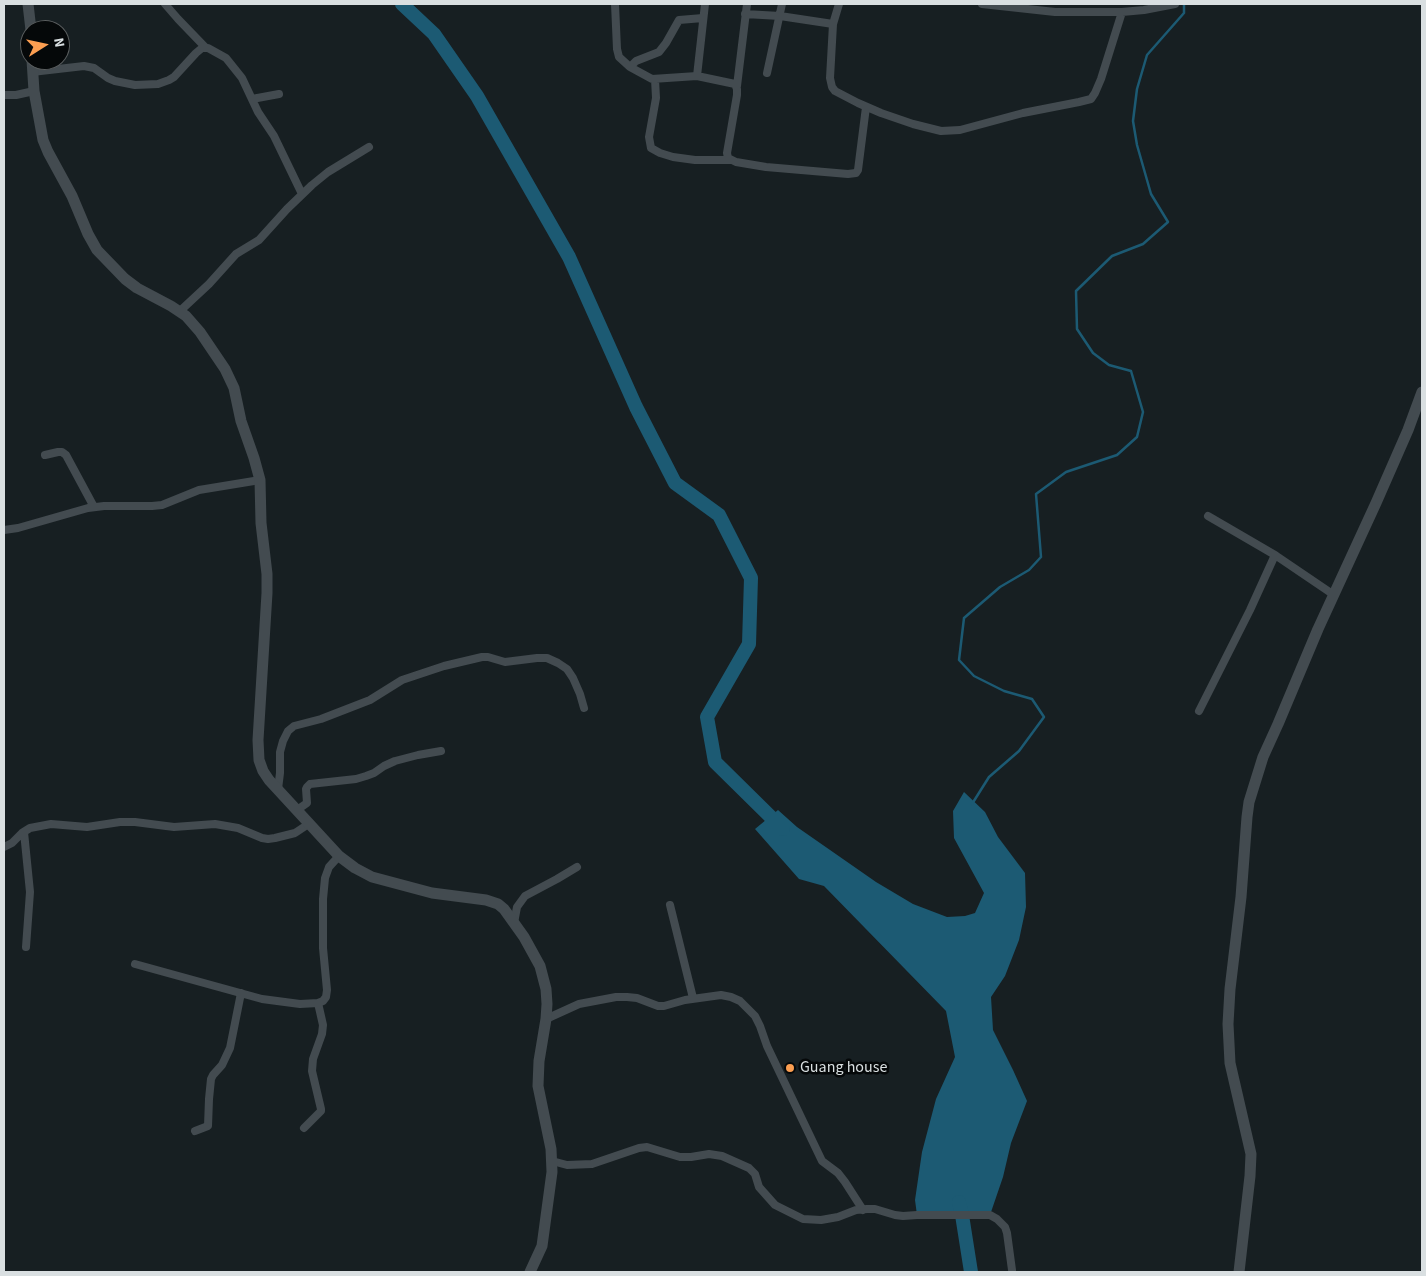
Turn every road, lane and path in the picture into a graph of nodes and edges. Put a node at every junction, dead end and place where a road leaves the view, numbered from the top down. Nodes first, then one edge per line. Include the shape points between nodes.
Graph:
1 (28, 4) edge
2 (165, 4) edge
3 (615, 4) edge
4 (706, 4) edge
5 (747, 4) edge
6 (782, 4) edge
7 (839, 4) edge
8 (982, 4) edge
9 (1175, 4) edge
10 (1122, 12) junction
11 (745, 14) junction
12 (780, 16) junction
13 (703, 18) junction
14 (30, 20) edge
15 (834, 24) junction
16 (205, 47) junction
17 (630, 67) junction
18 (32, 72) joint
19 (767, 73) dead end
20 (697, 76) junction
21 (654, 80) junction
22 (737, 86) junction
23 (34, 91) junction
24 (280, 94) dead end
25 (4, 95) edge
26 (252, 99) junction
27 (866, 107) junction
28 (369, 147) dead end
29 (731, 160) junction
30 (302, 194) junction
31 (180, 311) junction
32 (1422, 392) edge
33 (45, 455) dead end
34 (260, 480) junction
35 (94, 507) junction
36 (1208, 516) dead end
37 (4, 530) edge
38 (1275, 554) junction
39 (1334, 594) junction
40 (584, 708) dead end
41 (1199, 710) dead end
42 (441, 751) dead end
43 (278, 789) junction
44 (298, 810) junction
45 (310, 823) junction
46 (24, 832) junction
47 (4, 847) edge
48 (339, 856) junction
49 (577, 867) dead end
50 (670, 905) dead end
51 (514, 923) junction
52 (26, 946) dead end
53 (135, 964) dead end
54 (241, 993) junction
55 (693, 998) junction
56 (318, 1003) junction
57 (546, 1019) junction
58 (304, 1128) dead end
59 (195, 1131) dead end
60 (552, 1161) junction
61 (863, 1210) junction
62 (1012, 1270) dead end
63 (530, 1272) edge
64 (1238, 1272) edge

1 - 14 street
2 - 16 street
3 - 17 street via 617,49
4 - 13 street
5 - 11 street
6 - 12 street
7 - 15 street
8 - 10 street via 1055,12
9 - 10 street
10 - 27 street via 1095,92 1086,101 960,130 941,131
11 - 12 street
11 - 22 street
12 - 15 street
12 - 19 street
13 - 17 street via 679,20 659,52 636,61
13 - 20 street
15 - 27 street via 831,84 835,90
16 - 18 street via 174,77 158,84 136,85 115,81 94,68 84,66
16 - 26 street via 232,64
17 - 21 street
18 - 23 street
20 - 21 street
20 - 22 street
21 - 29 street via 656,98 649,137 651,148 688,159
22 - 29 street via 727,149
23 - 25 street
23 - 31 street via 43,140 97,250 137,288
24 - 26 street
26 - 30 street
27 - 29 street via 856,173 766,167
28 - 30 street via 328,172
30 - 31 street via 259,240 236,254
31 - 34 street via 193,323 231,379
32 - 39 street via 1386,481
33 - 35 street via 62,452 66,456
34 - 35 street via 199,490 162,505
34 - 43 street via 268,593 258,753 260,766
35 - 37 street
36 - 38 street
38 - 39 street
38 - 41 street
39 - 64 street via 1260,764 1249,802 1228,1037 1231,1069 1251,1154
40 - 43 street via 573,678 558,662 547,658 505,662 482,657 444,666 402,680 370,700 294,726 288,731 280,752
42 - 44 street via 395,761 356,779 310,784 306,789 307,803
43 - 44 street
44 - 45 street
45 - 46 street via 295,833 268,839 215,824 174,827 135,822 86,827 51,824 35,826
45 - 48 street
46 - 47 street
46 - 52 street via 30,892
48 - 51 street via 372,877 432,893 492,901 504,909
48 - 56 street via 327,870 324,885 323,948 327,990 326,997
49 - 51 street via 526,896 517,907
50 - 55 street
51 - 57 street via 540,966 546,989
53 - 54 street
54 - 56 street via 300,1004
54 - 59 street via 230,1048 211,1080 208,1126
55 - 57 street via 658,1006 627,997 595,1000
55 - 61 street via 731,997 755,1016 821,1159 846,1182
56 - 58 street via 322,1034 312,1071 321,1109
57 - 60 street via 538,1086
60 - 61 street via 567,1165 592,1164 647,1147 680,1156 714,1154 749,1168 755,1174 759,1187 775,1205 803,1219 821,1220
60 - 63 street via 544,1233 540,1252
61 - 62 street via 875,1209 895,1215 990,1215 1005,1227

